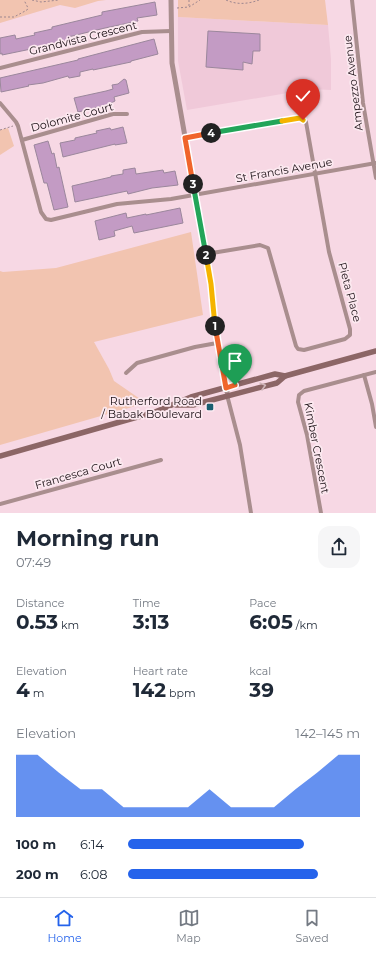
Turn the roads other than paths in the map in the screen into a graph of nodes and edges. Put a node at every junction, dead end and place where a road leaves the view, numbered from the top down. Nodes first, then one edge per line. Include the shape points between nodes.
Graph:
1 (171, 0) edge
2 (352, 0) edge
3 (171, 31) junction
4 (0, 68) edge
5 (0, 103) edge
6 (127, 114) dead end
7 (185, 138) junction
8 (22, 140) junction
9 (375, 163) edge
10 (315, 174) junction
11 (376, 178) edge
12 (195, 195) junction
13 (206, 254) junction
14 (217, 343) junction
15 (376, 351) edge
16 (376, 372) edge
17 (126, 373) dead end
18 (364, 375) junction
19 (285, 376) junction
20 (227, 392) junction
21 (173, 405) junction
22 (376, 427) edge
23 (0, 456) edge
24 (161, 460) dead end
25 (0, 504) edge
26 (251, 513) edge
27 (321, 513) edge

1 - 3 street
2 - 9 street, Ampezzo Avenue via 363,103
3 - 4 street, Grandvista Crescent via 142,32
3 - 7 street via 172,63
5 - 8 street via 16,122
6 - 8 street, Dolomite Court via 113,114
7 - 10 street via 300,118 306,122
7 - 12 street
8 - 12 street via 41,212 46,219 56,219 117,204
9 - 10 street, St Francis Avenue
9 - 11 street, Ampezzo Avenue
10 - 12 street, St Francis Avenue
10 - 13 street, Pieta Place via 329,252 350,329 348,338 304,350 298,349 270,252 264,245
12 - 13 street
13 - 14 street
14 - 17 street via 136,363
14 - 20 street
15 - 19 main road
16 - 18 street, Kimber Crescent
18 - 22 street
18 - 27 street, Kimber Crescent via 301,393 298,398
20 -> 19 main road via 277,382
19 - 20 main road via 275,374
20 - 21 main road via 191,397
20 - 21 main road via 193,406
20 - 26 street via 240,445
21 - 23 main road
24 - 25 street, Francesca Court

